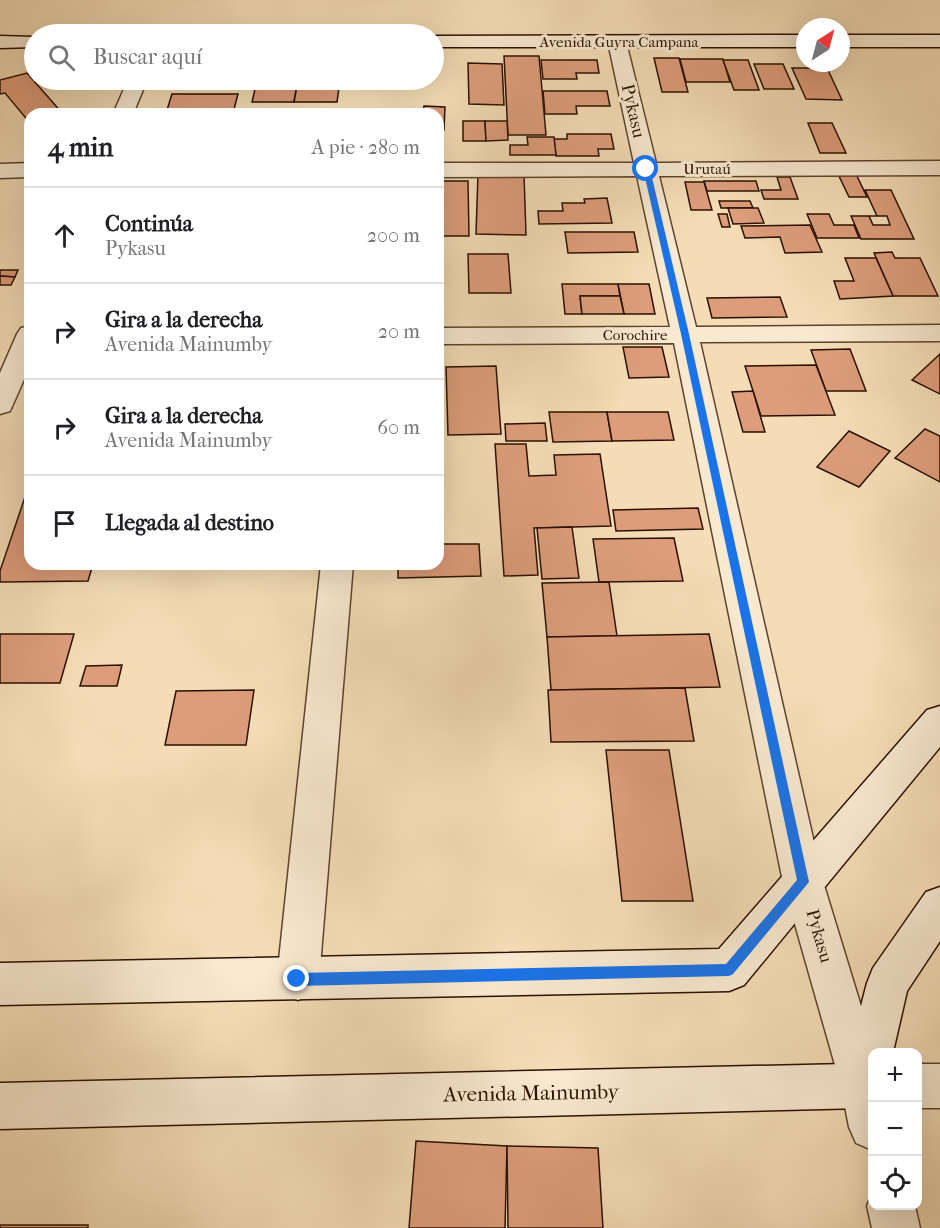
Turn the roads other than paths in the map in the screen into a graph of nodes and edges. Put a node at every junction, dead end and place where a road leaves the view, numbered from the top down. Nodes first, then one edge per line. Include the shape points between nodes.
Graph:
1 (796, 41) edge
2 (850, 41) edge
3 (940, 41) edge
4 (0, 42) edge
5 (24, 42) edge
6 (444, 42) edge
7 (616, 42) junction
8 (133, 90) edge
9 (125, 108) edge
10 (940, 168) edge
11 (646, 169) junction
12 (444, 170) edge
13 (0, 171) edge
14 (24, 171) edge
15 (940, 333) edge
16 (685, 334) junction
17 (444, 336) edge
18 (24, 337) edge
19 (0, 339) edge
20 (24, 349) edge
21 (0, 405) edge
22 (336, 570) edge
23 (940, 721) edge
24 (803, 882) junction
25 (940, 906) edge
26 (297, 979) junction
27 (0, 984) edge
28 (877, 1048) edge
29 (922, 1086) edge
30 (940, 1086) edge
31 (868, 1096) edge
32 (868, 1099) edge
33 (0, 1106) edge
34 (892, 1210) edge
35 (896, 1228) edge

1 - 7 street, Avenida Guyra Campana
2 - 3 street
4 - 5 street
6 - 7 street, Avenida Guyra Campana
7 - 11 street, Pykasu
8 - 9 street
10 - 11 street, Urutaú
11 - 12 street, Urutaú
11 - 16 street, Pykasu
13 - 14 street
15 - 16 street, Corochire
16 - 17 street, Corochire
16 - 24 street, Pykasu
18 - 19 street
20 - 21 street
22 - 26 street
23 - 24 street
24 - 26 street via 729,970
24 - 31 street, Pykasu
25 - 28 street via 888,983
26 - 27 street
29 - 30 street
32 - 33 street, Avenida Mainumby
34 - 35 street

